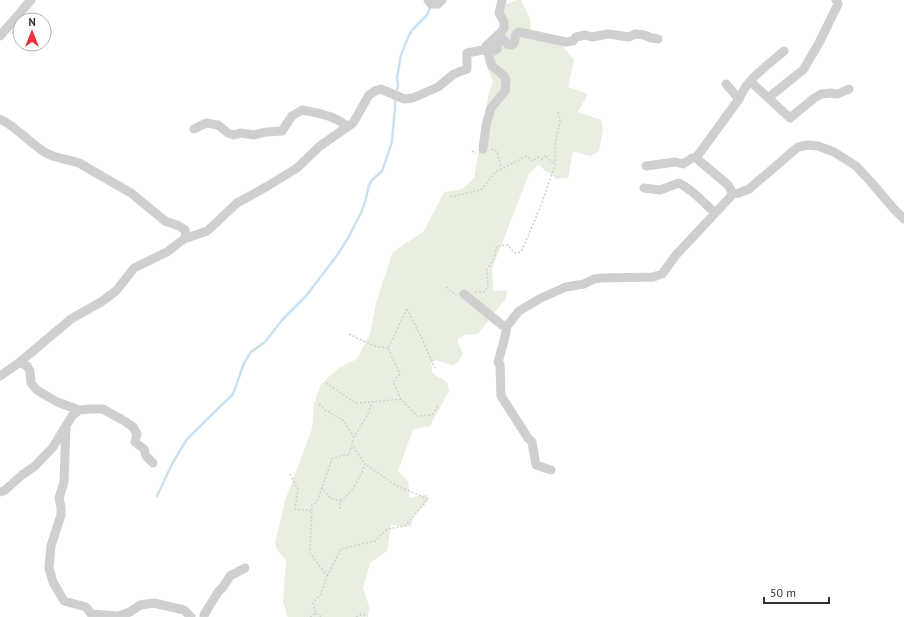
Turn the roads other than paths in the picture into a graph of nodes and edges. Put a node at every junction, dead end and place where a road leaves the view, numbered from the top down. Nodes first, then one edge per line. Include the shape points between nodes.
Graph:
1 (31, 0) edge
2 (428, 0) edge
3 (442, 0) edge
4 (502, 0) edge
5 (836, 0) edge
6 (0, 36) edge
7 (658, 39) dead end
8 (487, 51) junction
9 (784, 52) dead end
10 (751, 82) junction
11 (726, 84) dead end
12 (849, 89) dead end
13 (768, 98) junction
14 (739, 99) junction
15 (0, 118) edge
16 (346, 127) junction
17 (194, 129) dead end
18 (483, 149) dead end
19 (696, 158) junction
20 (646, 166) dead end
21 (644, 188) dead end
22 (733, 194) junction
23 (715, 214) junction
24 (904, 219) edge
25 (184, 239) junction
26 (464, 294) road end
27 (507, 326) junction
28 (20, 362) junction
29 (0, 376) edge
30 (79, 410) junction
31 (66, 426) junction
32 (153, 463) dead end
33 (551, 470) dead end
34 (0, 492) edge
35 (245, 568) dead end
36 (191, 617) edge
37 (204, 617) edge

1 - 6 street
2 - 3 street via 431,4 438,4
4 - 8 street via 499,12 504,28 486,46
5 - 13 street via 838,4 803,70
7 - 8 street via 635,34 629,37 608,34 592,37 585,35 566,42 519,32 512,45 498,37 497,49 494,52
8 - 16 street via 467,53 467,68 454,74 438,87 413,98 404,99 381,89 375,91 369,95 353,123
8 - 18 street via 492,66 506,81 505,91 491,108
9 - 10 street
10 - 13 street
10 - 14 street via 742,91
11 - 14 street
12 - 13 street via 838,94 821,94 790,118
14 - 19 street
15 - 25 street via 44,152 79,163 131,193 164,221 185,230
16 - 17 street via 338,120 302,110 292,116 282,131 234,135 218,124 211,123
16 - 25 street via 320,146 297,168 237,203 207,230
19 - 20 street via 683,164 675,162
19 - 22 street via 728,184
21 - 23 street via 660,190 679,183 688,187
22 - 23 street
22 - 24 street via 749,189 798,147 818,146 834,152 856,166
23 - 27 street via 657,277 602,278 566,287 526,306
25 - 28 street via 167,252 134,268 116,291 71,319
26 - 27 street via 502,325
27 - 33 street via 498,362 501,396 532,442 536,465
28 - 29 street
28 - 30 street via 27,366 31,382 37,390
30 - 31 street
30 - 32 street via 103,409 133,427 137,434 135,442 144,449 146,456
31 - 34 street via 53,447 35,466
31 - 36 street via 64,482 59,498 61,515 51,546 50,558 51,576 60,595 64,601 86,606 92,614 118,616 140,605 154,603 184,610
35 - 37 street via 230,576

